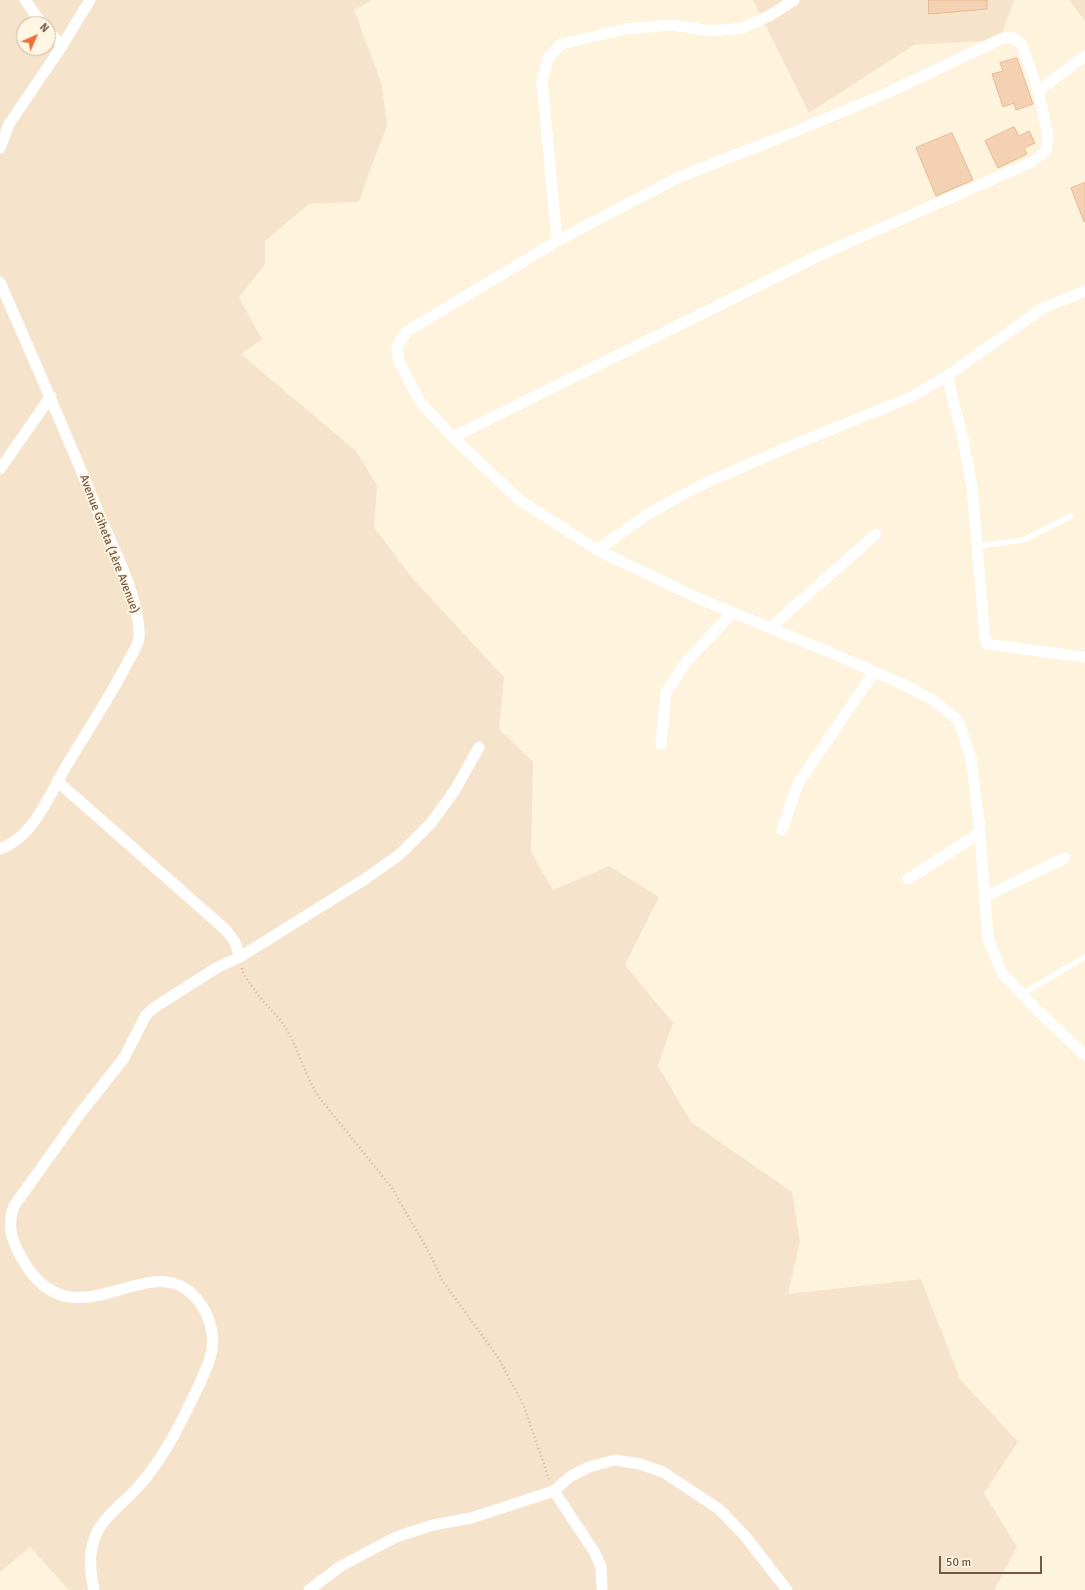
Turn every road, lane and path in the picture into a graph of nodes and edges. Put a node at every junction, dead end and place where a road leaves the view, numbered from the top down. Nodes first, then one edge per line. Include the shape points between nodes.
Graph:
1 (25, 0) edge
2 (90, 0) edge
3 (794, 0) edge
4 (36, 16) edge
5 (56, 40) edge
6 (62, 46) junction
7 (1085, 56) edge
8 (1038, 92) junction
9 (0, 148) edge
10 (557, 241) junction
11 (0, 282) edge
12 (1085, 291) edge
13 (947, 376) junction
14 (51, 396) junction
15 (453, 437) junction
16 (0, 469) edge
17 (1071, 516) dead end
18 (876, 534) dead end
19 (977, 546) junction
20 (597, 550) junction
21 (732, 613) junction
22 (770, 628) junction
23 (1083, 658) dead end
24 (874, 672) junction
25 (660, 744) dead end
26 (479, 747) dead end
27 (57, 781) junction
28 (782, 830) dead end
29 (980, 833) junction
30 (0, 849) edge
31 (1065, 858) dead end
32 (908, 879) dead end
33 (984, 897) junction
34 (240, 957) junction
35 (1085, 957) edge
36 (1022, 994) junction
37 (1085, 1055) edge
38 (554, 1491) junction
39 (94, 1590) edge
40 (309, 1590) edge
41 (602, 1590) edge
42 (787, 1590) edge

1 - 4 street
2 - 6 street
3 - 10 street via 769,16 742,28 711,31 672,26 626,29 561,44 548,58 542,81
5 - 6 street
6 - 9 street via 9,124
7 - 8 street
8 - 10 street via 1022,45 1014,38 1003,38 887,93 679,177
8 - 15 street via 1048,135 1046,151 1032,162 822,254
10 - 15 street via 406,332 397,346 399,362 421,403
11 - 14 street, Avenue Giheta (1ère Avenue)
12 - 13 street via 1043,308
13 - 19 street via 972,487
13 - 20 street via 911,397 704,484 651,512
14 - 16 street
14 - 27 street, Avenue Giheta (1ère Avenue) via 137,611 139,639 121,676
15 - 20 street via 518,499
17 - 19 lane via 1024,540
18 - 22 street
19 - 23 street via 987,644
20 - 21 street
21 - 22 street
21 - 25 street via 686,662 666,692
22 - 24 street
24 - 28 street via 800,782 792,796
24 - 29 street via 933,700 958,720 971,758
26 - 34 street via 455,790 431,823 399,855
27 - 30 street, Avenue Giheta (1ère Avenue) via 40,815 21,835
27 - 34 street via 226,930 235,942
29 - 32 street
29 - 33 street
31 - 33 street
33 - 36 street via 988,939 1002,974
34 - 38 path via 244,975 286,1029 308,1080 318,1096 392,1188 428,1250 442,1280 497,1356 522,1404
34 - 39 street via 218,967 155,1006 146,1015 124,1058 23,1193 10,1218 16,1247 28,1269 45,1288 57,1295 77,1299 144,1283 173,1282 184,1287 197,1299 210,1324 213,1342 210,1358 179,1425 139,1486 95,1535 90,1552
35 - 36 lane
36 - 37 street
38 - 40 street via 471,1518 433,1525 396,1537 341,1566
38 - 41 street via 595,1553 600,1567
38 - 42 street via 571,1476 589,1467 614,1460 640,1464 663,1472 719,1510 745,1536

